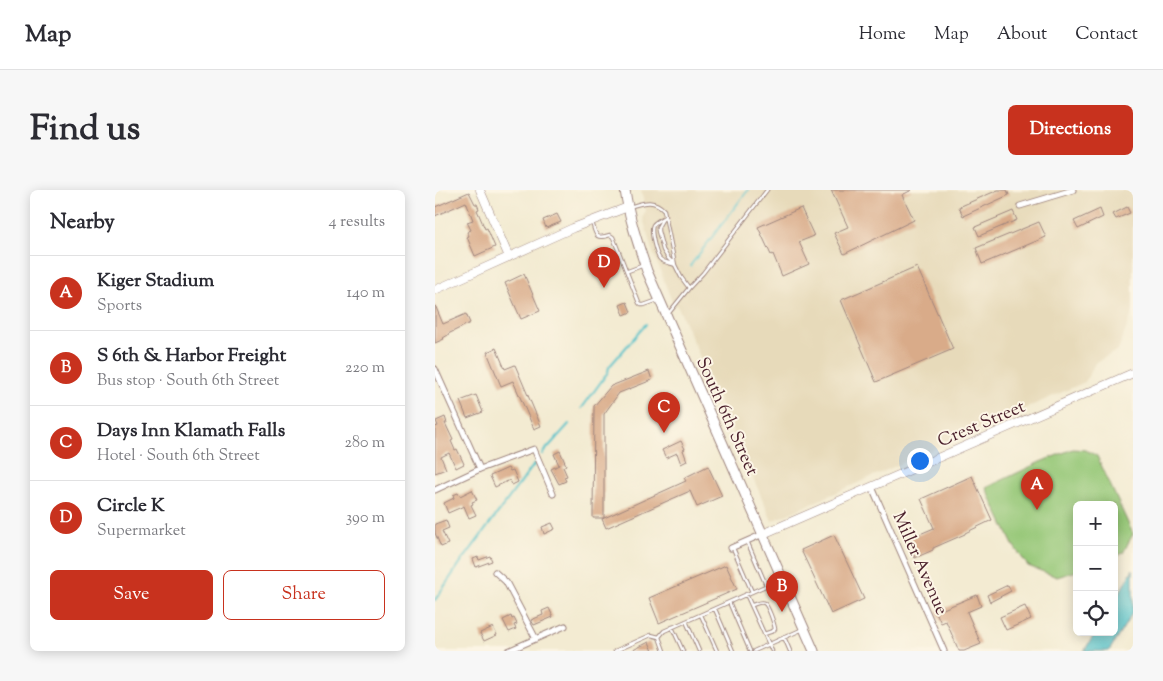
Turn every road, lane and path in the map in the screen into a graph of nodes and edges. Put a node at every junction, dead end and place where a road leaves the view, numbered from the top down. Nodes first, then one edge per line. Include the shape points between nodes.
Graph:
1 (480, 190) edge
2 (625, 190) edge
3 (767, 190) edge
4 (1073, 190) edge
5 (1020, 206) dead end
6 (627, 207) junction
7 (666, 216) junction
8 (592, 221) junction
9 (509, 257) junction
10 (645, 265) junction
11 (675, 265) junction
12 (627, 272) junction
13 (689, 288) junction
14 (435, 290) edge
15 (660, 300) junction
16 (667, 316) junction
17 (435, 368) edge
18 (1133, 373) edge
19 (480, 469) junction
20 (872, 487) junction
21 (435, 490) edge
22 (553, 494) dead end
23 (763, 534) junction
24 (747, 541) junction
25 (732, 548) joint
26 (495, 572) dead end
27 (782, 578) junction
28 (767, 585) junction
29 (752, 592) junction
30 (747, 594) junction
31 (729, 602) junction
32 (751, 605) junction
33 (715, 608) junction
34 (701, 615) junction
35 (686, 621) junction
36 (565, 626) dead end
37 (673, 627) junction
38 (804, 629) junction
39 (764, 634) junction
40 (659, 636) junction
41 (784, 638) junction
42 (535, 639) junction
43 (769, 644) junction
44 (509, 651) edge
45 (615, 651) edge
46 (664, 651) edge
47 (683, 651) edge
48 (699, 651) edge
49 (717, 651) edge
50 (733, 651) edge
51 (750, 651) edge
52 (754, 651) edge
53 (772, 651) edge
54 (790, 651) edge
55 (814, 651) edge
56 (944, 651) edge

1 - 9 street
2 - 6 main road, South 6th Street
3 - 13 lane
4 - 5 street
6 - 7 lane via 655,203
6 - 8 street
6 - 10 main road, South 6th Street
7 - 11 lane
7 - 11 lane via 658,231 665,254
7 - 11 lane via 654,224 652,233 660,259
8 - 9 street
8 - 12 lane via 598,237 613,237
9 - 14 street
10 - 12 lane
10 - 15 main road, South 6th Street
11 - 13 lane
12 - 15 lane via 641,305
13 - 16 lane
15 - 16 main road, South 6th Street
16 - 23 main road, South 6th Street
17 - 19 street
18 - 20 street, Crest Street
19 - 21 street
19 - 22 street via 534,448
20 - 23 street, Crest Street
20 - 56 street, Miller Avenue
23 - 24 street, Crest Street
23 - 27 main road, South 6th Street
24 - 25 street, Crest Street
24 - 28 lane
25 - 29 lane
26 - 42 street via 506,582
27 - 28 lane
27 - 38 main road, South 6th Street
28 - 29 lane
29 - 30 lane
30 - 31 lane
30 - 32 lane
31 - 33 lane
31 - 51 lane
32 - 39 lane
32 - 39 lane via 760,602 766,605 775,629
33 - 34 lane
33 - 50 lane
34 - 35 lane
34 - 49 lane
35 - 37 lane
35 - 48 lane
36 - 42 street
37 - 40 lane
37 - 47 lane
38 - 41 lane
38 - 55 main road, South 6th Street
39 - 43 lane
40 - 45 lane via 651,635
40 - 46 lane
41 - 43 lane
41 - 54 lane
42 - 44 street
43 - 52 lane
43 - 53 lane

